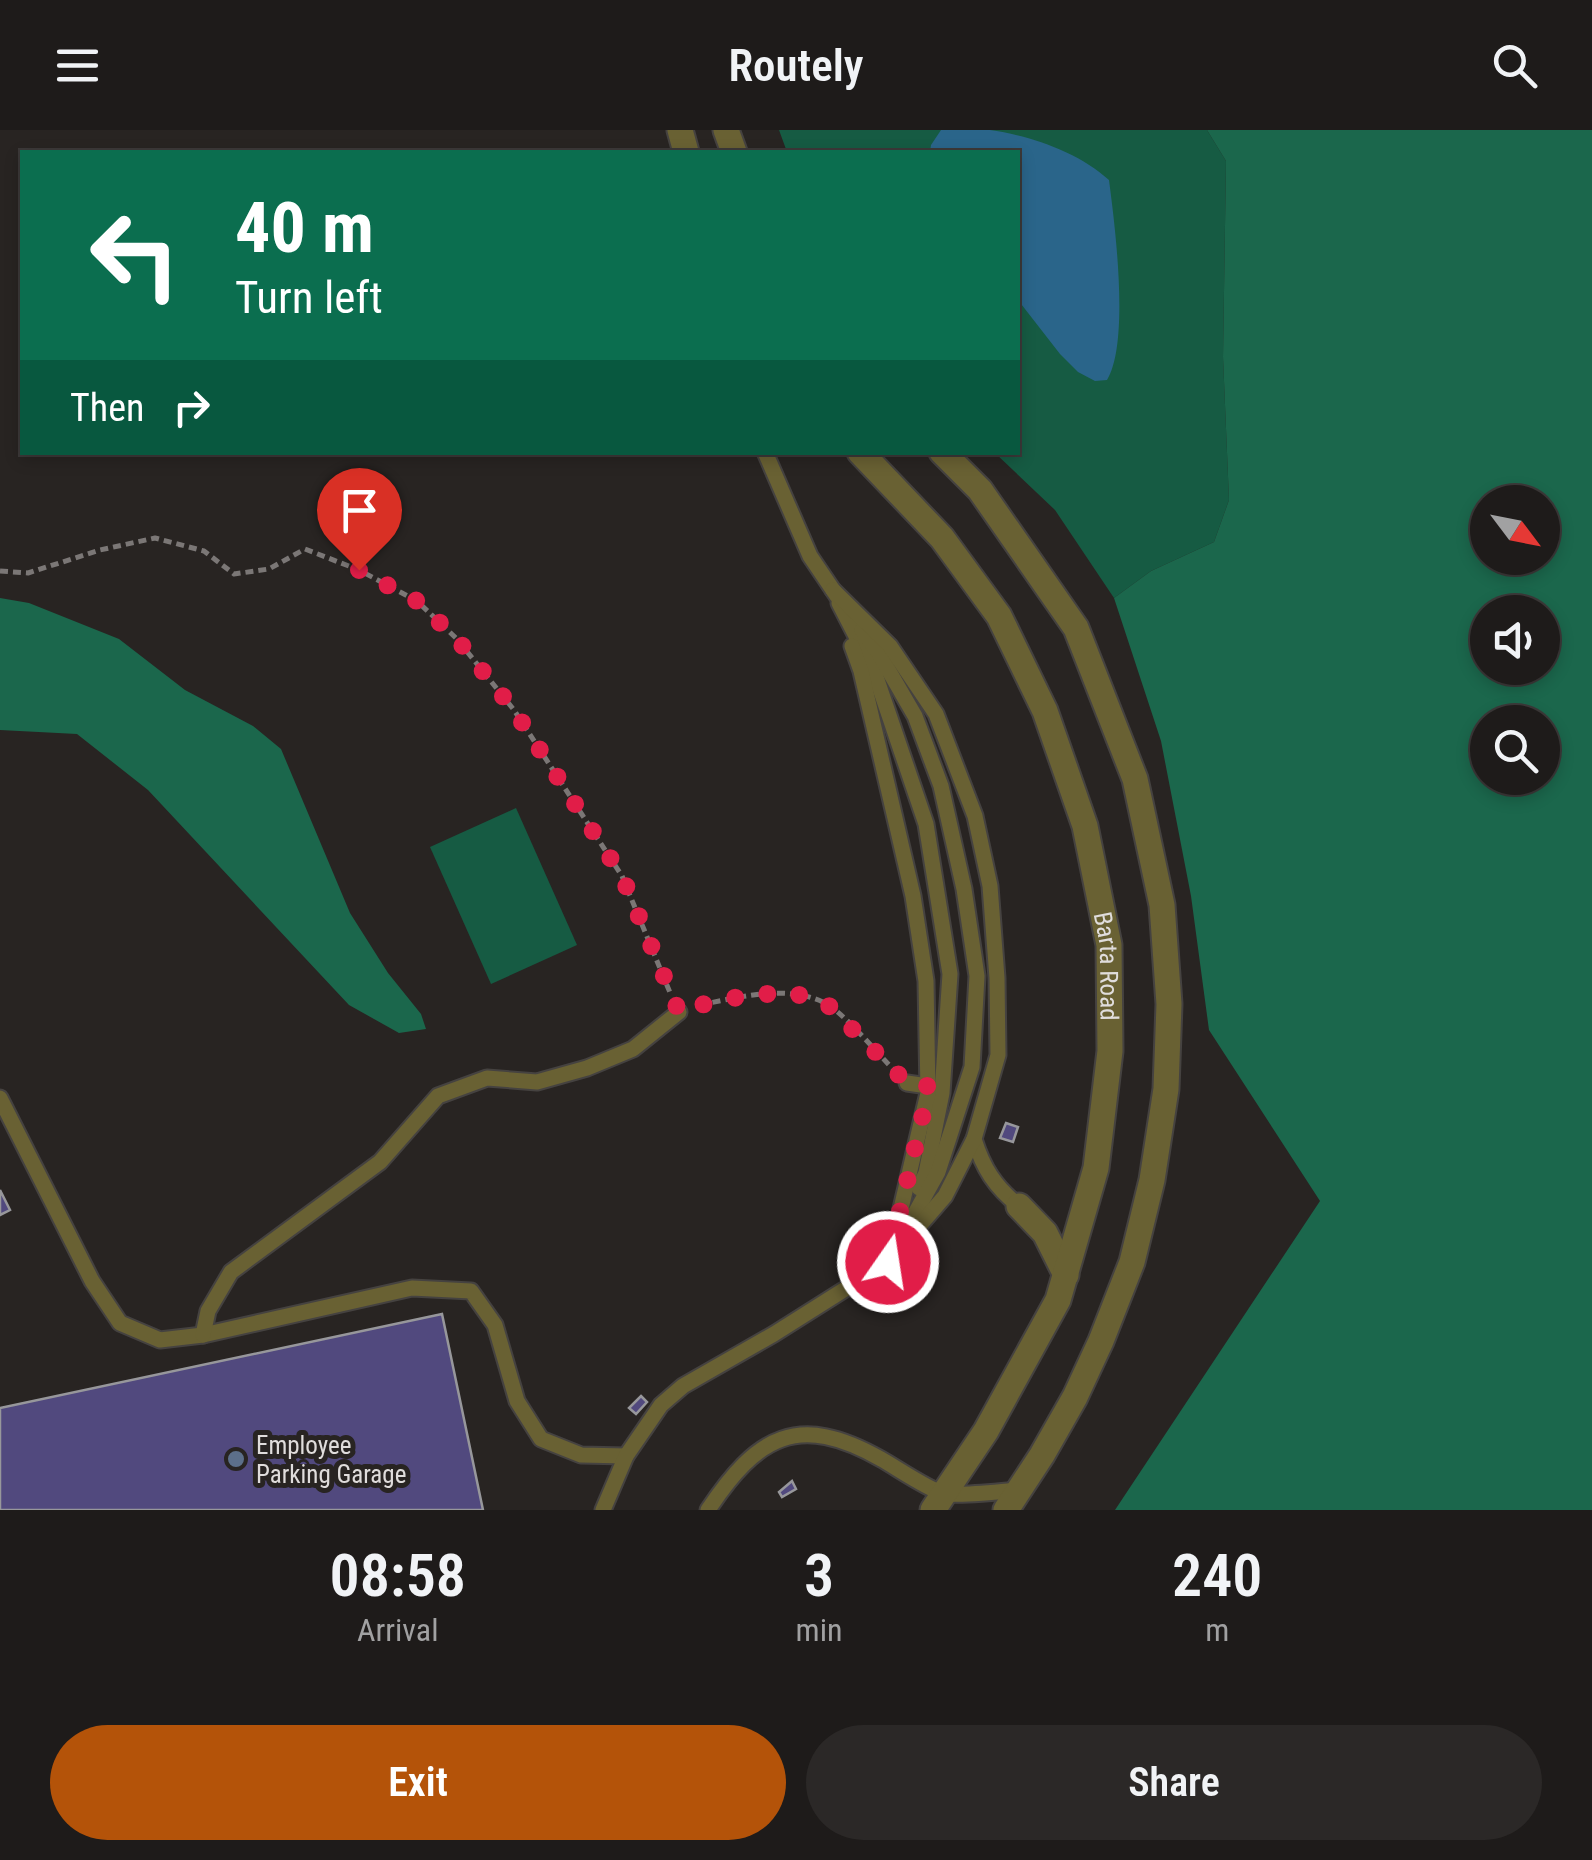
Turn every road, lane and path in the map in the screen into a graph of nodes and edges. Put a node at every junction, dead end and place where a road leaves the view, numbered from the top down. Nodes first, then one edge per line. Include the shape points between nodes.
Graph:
1 (765, 455) edge
2 (863, 455) edge
3 (945, 455) edge
4 (0, 571) edge
5 (833, 590) junction
6 (679, 1012) junction
7 (907, 1083) joint
8 (928, 1086) junction
9 (0, 1098) edge
10 (974, 1139) junction
11 (1018, 1206) joint
12 (888, 1262) junction
13 (1066, 1275) junction
14 (203, 1335) junction
15 (626, 1456) junction
16 (1013, 1500) edge
17 (939, 1502) edge
18 (602, 1510) edge
19 (708, 1510) edge

1 - 5 lane via 810,556
2 - 13 street, Barta Road via 942,538 998,616 1045,710 1085,826 1109,945 1110,1052 1096,1168
3 - 16 street via 980,490 1076,628 1135,779 1164,925 1166,1089 1132,1262 1075,1397
4 - 6 path via 28,573 155,538 204,551 234,574 269,569 305,549 417,601 514,710 622,876
5 - 8 lane via 861,670 913,896 926,981
5 - 10 lane via 890,646 936,714 975,816 990,886 998,1055
5 - 12 lane via 874,671 926,824 950,974 942,1094 926,1173
5 - 12 lane via 915,716 941,786 977,976 972,1067 938,1172
6 - 7 path via 790,992 827,1004
6 - 14 lane via 633,1049 587,1068 537,1082 487,1078 438,1096 380,1162 231,1272
7 - 8 lane
8 - 12 lane
9 - 14 lane via 120,1323 160,1340
10 - 11 lane via 982,1165
10 - 12 lane via 945,1196
11 - 13 street via 1044,1233
12 - 15 lane via 683,1386 661,1405
13 - 17 street, Barta Road via 986,1432
14 - 15 lane via 412,1288 471,1291 495,1325 517,1401 541,1439 581,1455
15 - 18 lane
16 - 17 lane
17 - 19 lane via 866,1450 802,1435 752,1456

